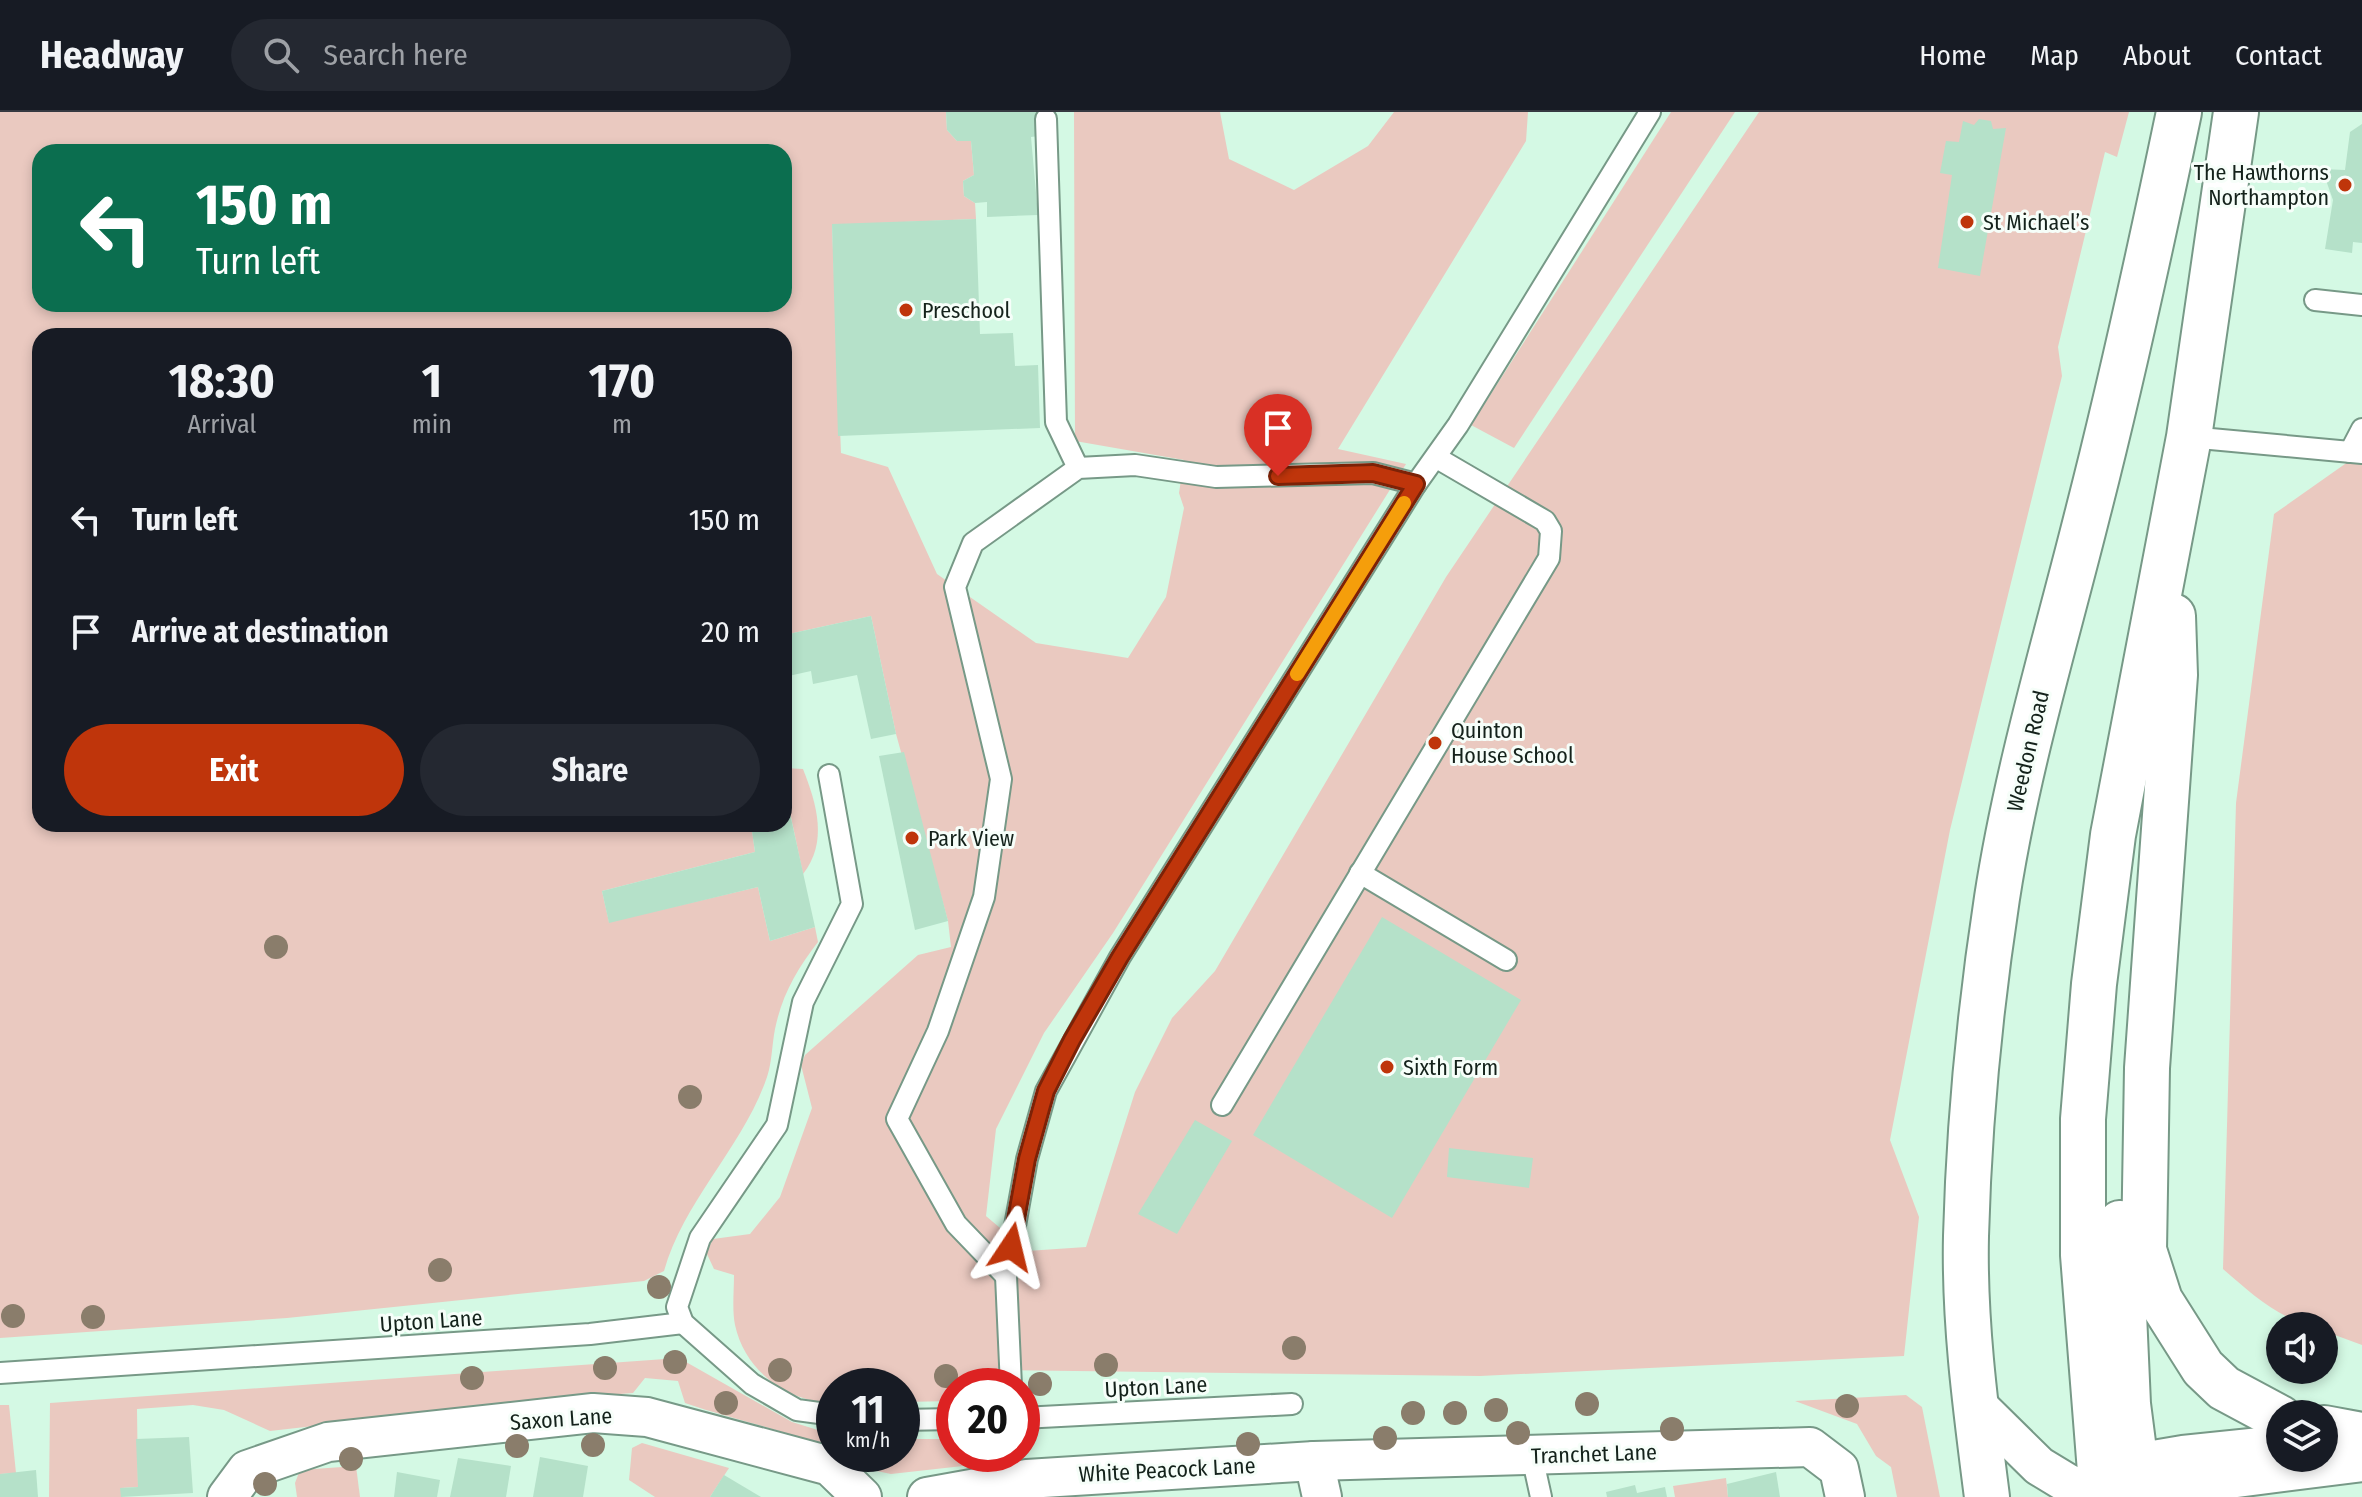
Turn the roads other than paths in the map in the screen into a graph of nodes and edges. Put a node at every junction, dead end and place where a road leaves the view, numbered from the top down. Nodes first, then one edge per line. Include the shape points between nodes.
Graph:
1 (1650, 112) edge
2 (2179, 112) edge
3 (2236, 112) edge
4 (1046, 119) dead end
5 (2315, 300) dead end
6 (2362, 305) edge
7 (2362, 429) edge
8 (2189, 437) junction
9 (2356, 452) edge
10 (1437, 458) junction
11 (1078, 468) junction
12 (1416, 484) junction
13 (2170, 533) junction
14 (829, 775) dead end
15 (1360, 873) junction
16 (1506, 960) dead end
17 (1222, 1105) dead end
18 (1006, 1276) junction
19 (683, 1323) junction
20 (1010, 1368) edge
21 (0, 1373) edge
22 (1975, 1403) junction
23 (1292, 1404) dead end
24 (2266, 1410) edge
25 (816, 1413) edge
26 (1040, 1417) edge
27 (2338, 1431) edge
28 (2362, 1435) edge
29 (2338, 1445) edge
30 (2362, 1446) edge
31 (2266, 1449) edge
32 (1532, 1456) junction
33 (2362, 1462) edge
34 (1040, 1467) edge
35 (2186, 1469) junction
36 (1005, 1472) edge
37 (1318, 1479) edge
38 (237, 1483) edge
39 (2107, 1485) edge
40 (862, 1497) edge
41 (927, 1497) edge
42 (1541, 1497) edge
43 (1845, 1497) edge
44 (1987, 1497) edge

1 - 10 lane
2 - 22 highway, Weedon Road via 2103,450 2025,756 1997,895 1979,1031 1966,1238
3 - 8 highway
4 - 11 lane via 1056,422
5 - 6 lane
7 - 9 lane
8 - 9 lane
8 - 13 highway
10 - 12 lane
10 - 15 lane via 1545,521 1552,544 1549,558
11 - 12 lane via 1135,465 1216,477 1373,473
11 - 18 lane via 973,543 955,587 1001,779 984,897 938,1031 897,1119 956,1224
12 - 18 lane via 1072,1040 1046,1091 1027,1159
13 - 24 highway via 2175,675 2148,1052 2144,1250 2160,1300 2203,1368 2224,1388
13 - 39 highway via 2118,809 2094,984 2083,1119 2083,1255
14 - 19 lane via 852,904 803,1002 777,1125 700,1238 677,1307
15 - 16 lane
15 - 17 lane
18 - 20 lane
19 - 21 lane, Upton Lane via 574,1335
19 - 25 lane via 774,1398
22 - 39 street via 2039,1466
22 - 44 highway, Weedon Road
23 - 26 lane, Upton Lane
27 - 28 highway
29 - 30 street
31 - 35 street
32 - 37 street, Tranchet Lane
32 - 42 lane
32 - 43 street, Tranchet Lane via 1810,1447 1839,1469
33 - 35 street
34 - 37 street, White Peacock Lane
35 - 39 street
36 - 41 street, White Peacock Lane
38 - 40 street, Saxon Lane via 328,1442 593,1413 647,1417 830,1466

